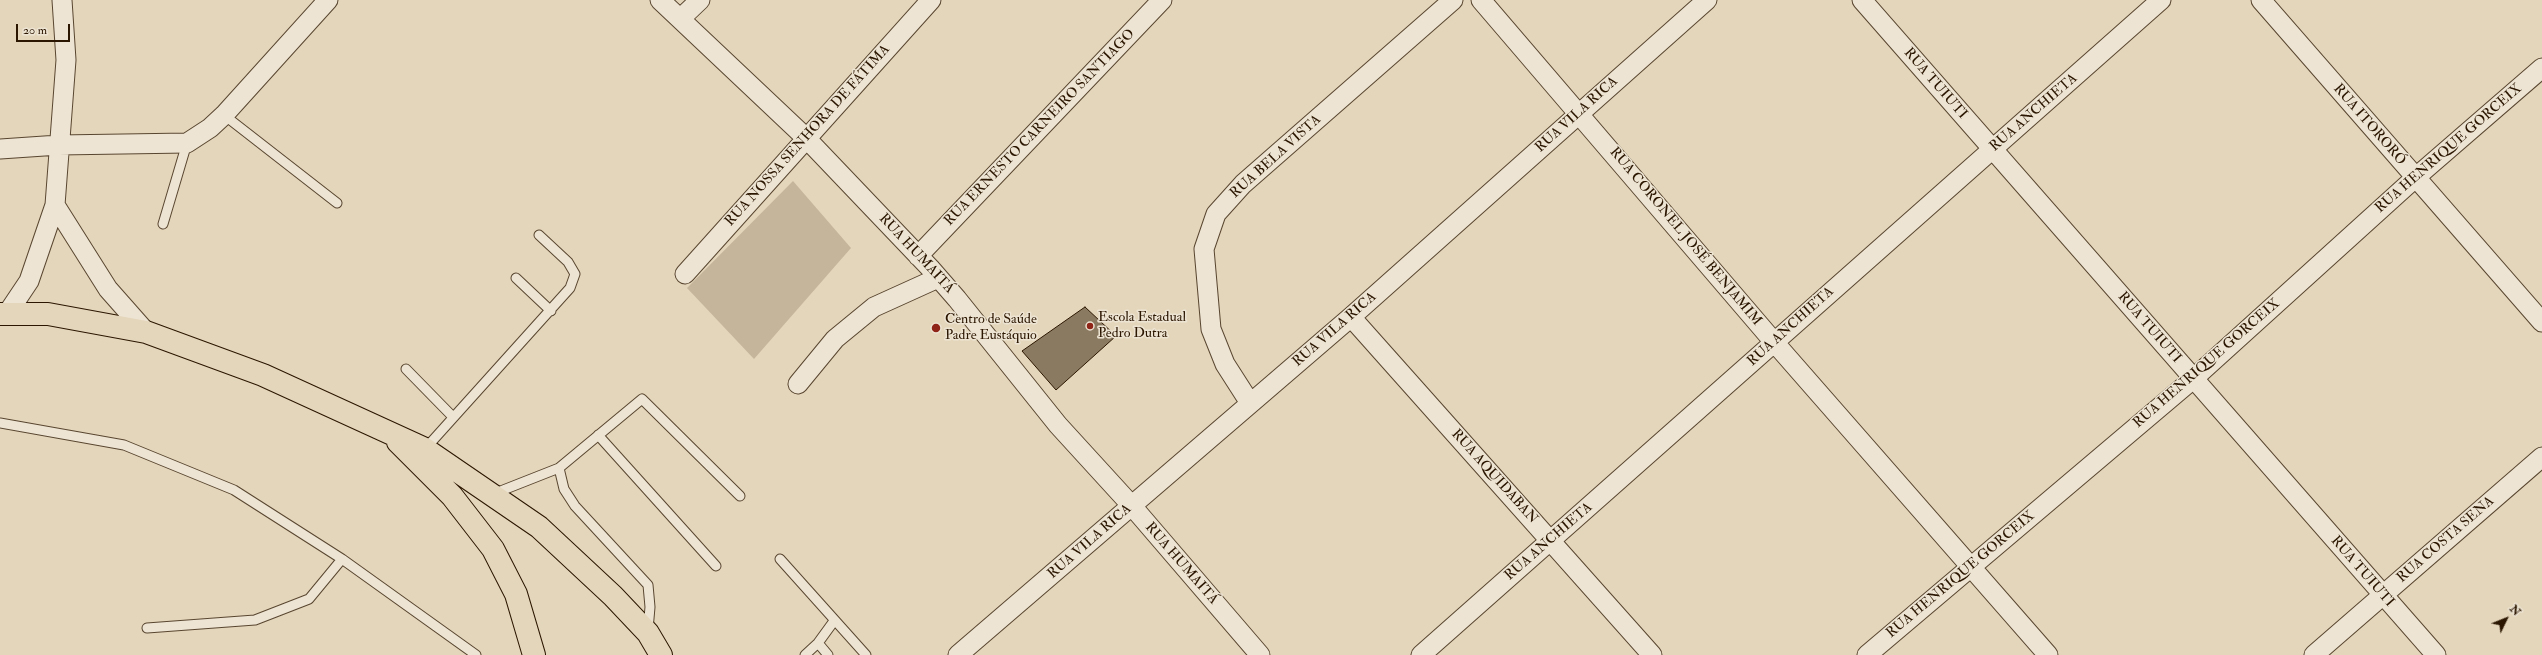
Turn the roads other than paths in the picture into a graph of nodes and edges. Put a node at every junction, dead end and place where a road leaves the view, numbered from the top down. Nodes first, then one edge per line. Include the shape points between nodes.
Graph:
1 (62, 0) edge
2 (328, 0) edge
3 (660, 0) edge
4 (700, 0) edge
5 (931, 0) edge
6 (1162, 0) edge
7 (1453, 0) edge
8 (1481, 0) edge
9 (1707, 0) edge
10 (1862, 0) edge
11 (2161, 0) edge
12 (2261, 0) edge
13 (680, 19) junction
14 (2542, 68) edge
15 (1580, 112) junction
16 (224, 114) junction
17 (805, 137) junction
18 (180, 143) junction
19 (59, 145) junction
20 (0, 149) edge
21 (1992, 149) junction
22 (2415, 178) junction
23 (337, 203) dead end
24 (55, 205) junction
25 (163, 224) dead end
26 (538, 234) dead end
27 (918, 256) junction
28 (684, 274) dead end
29 (516, 278) dead end
30 (938, 278) junction
31 (551, 311) junction
32 (4, 314) edge
33 (1351, 318) junction
34 (2542, 322) edge
35 (146, 332) junction
36 (1774, 342) junction
37 (406, 369) dead end
38 (2193, 379) junction
39 (798, 384) dead end
40 (1250, 402) junction
41 (452, 417) junction
42 (0, 423) edge
43 (389, 433) junction
44 (598, 435) junction
45 (425, 449) junction
46 (2542, 457) edge
47 (559, 468) junction
48 (491, 495) junction
49 (740, 496) dead end
50 (1132, 506) junction
51 (1551, 541) junction
52 (342, 559) junction
53 (780, 559) dead end
54 (716, 566) dead end
55 (1970, 567) junction
56 (2382, 595) junction
57 (834, 621) junction
58 (147, 628) dead end
59 (648, 633) junction
60 (818, 643) junction
61 (476, 655) edge
62 (534, 655) edge
63 (661, 655) edge
64 (805, 655) edge
65 (828, 655) edge
66 (866, 655) edge
67 (958, 655) edge
68 (1260, 655) edge
69 (1421, 655) edge
70 (1652, 655) edge
71 (1867, 655) edge
72 (2048, 655) edge
73 (2314, 655) edge
74 (2436, 655) edge

1 - 19 street via 66,60
2 - 16 street
3 - 13 street, RUA HUMAITÁ
4 - 13 street
5 - 17 street, RUA NOSSA SENHORA DE FÁTIMA
6 - 27 street, RUA ERNESTO CARNEIRO SANTIAGO
7 - 40 street, RUA BELA VISTA via 1243,184 1216,214 1204,249 1211,329 1225,364
8 - 15 street, RUA CORONEL JOSÉ BENJAMIM
9 - 15 street, RUA VILA RICA
10 - 21 street, RUA TUIUTI
11 - 21 street, RUA ANCHIETA
12 - 22 street, RUA ITORORÓ
13 - 17 street, RUA HUMAITÁ
14 - 22 street, RUA HENRIQUE GORCEIX
15 - 33 street, RUA VILA RICA
15 - 36 street, RUA CORONEL JOSÉ BENJAMIM
16 - 18 street via 210,128
16 - 23 lane
17 - 27 street, RUA HUMAITÁ
17 - 28 street, RUA NOSSA SENHORA DE FÁTIMA
18 - 19 street
18 - 25 lane
19 - 20 street
19 - 24 street
21 - 36 street, RUA ANCHIETA
21 - 38 street, RUA TUIUTI
22 - 34 street, RUA ITORORÓ
22 - 38 street, RUA HENRIQUE GORCEIX
24 - 32 street via 29,282
24 - 35 street via 108,289
26 - 31 lane via 568,262 576,274 570,288
27 - 30 street, RUA HUMAITÁ
29 - 31 lane
30 - 39 street via 874,307 835,339
30 - 50 street, RUA HUMAITÁ via 1058,425
31 - 41 lane
32 - 35 highway via 48,314
33 - 40 street, RUA VILA RICA
33 - 51 street, RUA AQUIDABAN
35 - 43 highway via 263,375
36 - 51 street, RUA ANCHIETA
36 - 55 street, RUA CORONEL JOSÉ BENJAMIM
37 - 41 lane
38 - 55 street, RUA HENRIQUE GORCEIX
38 - 56 street, RUA TUIUTI
40 - 50 street, RUA VILA RICA
41 - 45 lane
42 - 52 lane via 124,445 234,490
43 - 45 highway
43 - 62 highway via 452,496 493,549 516,594
44 - 47 lane
44 - 49 lane via 642,399
44 - 54 lane
45 - 48 highway
46 - 56 street, RUA COSTA SENA
47 - 48 lane
47 - 59 lane via 564,489 575,506 648,585
48 - 59 highway via 538,527 613,596
50 - 67 street, RUA VILA RICA
50 - 68 street, RUA HUMAITÁ
51 - 69 street, RUA ANCHIETA
51 - 70 street, RUA AQUIDABAN
52 - 58 lane via 309,600 255,620
52 - 61 lane
53 - 57 lane
55 - 71 street, RUA HENRIQUE GORCEIX
55 - 72 street, RUA CORONEL JOSÉ BENJAMIM
56 - 73 street, RUA COSTA SENA
56 - 74 street, RUA TUIUTI
57 - 60 lane
57 - 66 lane
59 - 63 highway
60 - 64 lane
60 - 65 lane

